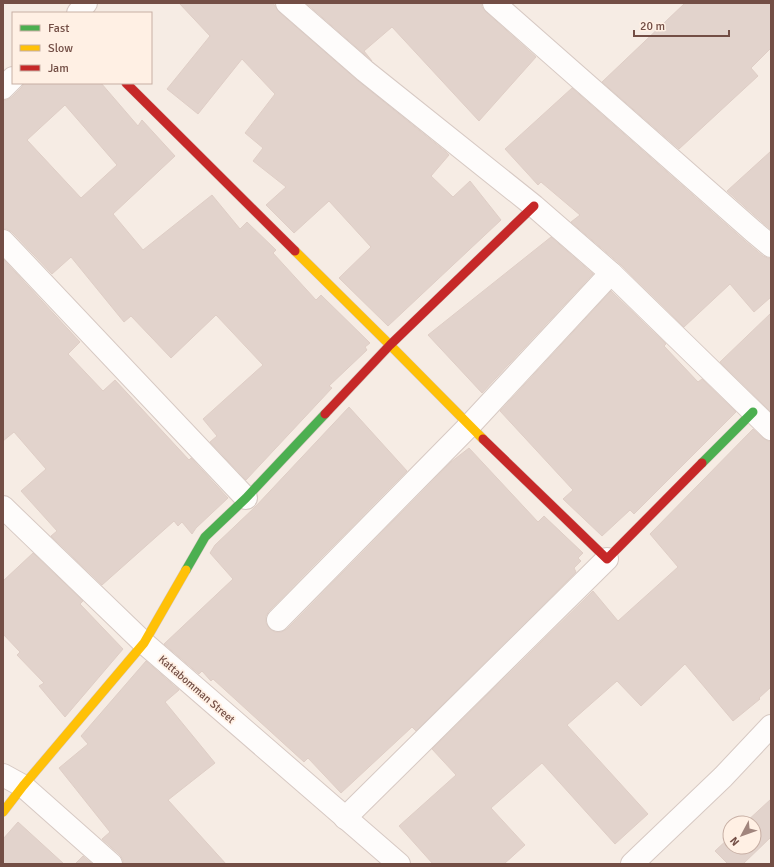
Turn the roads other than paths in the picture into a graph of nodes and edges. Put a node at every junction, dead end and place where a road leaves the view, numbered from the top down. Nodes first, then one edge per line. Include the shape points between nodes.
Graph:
1 (86, 3) edge
2 (287, 3) edge
3 (494, 3) edge
4 (79, 12) edge
5 (12, 79) edge
6 (127, 84) edge
7 (3, 88) edge
8 (534, 206) junction
9 (3, 241) edge
10 (771, 246) edge
11 (611, 273) junction
12 (390, 345) junction
13 (753, 412) junction
14 (469, 426) junction
15 (771, 429) edge
16 (246, 498) junction
17 (3, 506) edge
18 (607, 559) junction
19 (278, 620) dead end
20 (144, 643) junction
21 (771, 726) edge
22 (3, 775) edge
23 (23, 786) junction
24 (3, 812) edge
25 (345, 818) junction
26 (111, 864) edge
27 (399, 864) edge
28 (632, 864) edge

1 - 4 street
2 - 8 street via 365,71
3 - 10 street
5 - 7 street
6 - 12 street
8 - 11 street
8 - 12 street
9 - 16 street
11 - 13 street
11 - 14 street
12 - 14 street
12 - 16 street
13 - 15 street
13 - 18 street
14 - 18 street
14 - 19 street
16 - 20 street via 205,537
17 - 20 street, Kattabomman Street
18 - 25 street
20 - 23 street
20 - 25 street, Kattabomman Street
21 - 28 street via 723,777
22 - 23 street
23 - 24 street
23 - 26 street
25 - 27 street, Kattabomman Street

